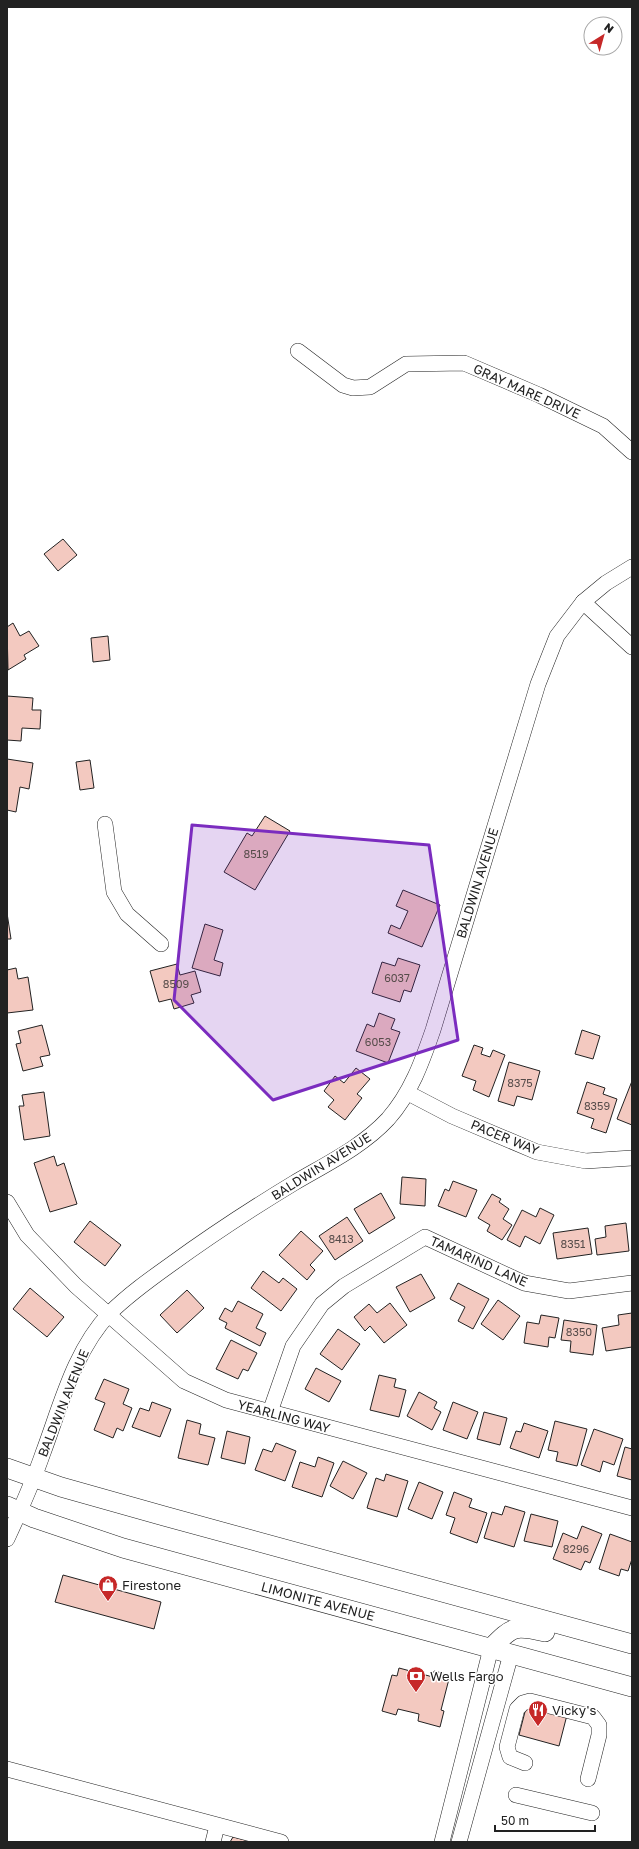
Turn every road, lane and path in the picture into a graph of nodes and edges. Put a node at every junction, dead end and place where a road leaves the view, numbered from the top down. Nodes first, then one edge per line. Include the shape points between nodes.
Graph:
1 (298, 351) dead end
2 (632, 452) edge
3 (632, 567) edge
4 (583, 602) junction
5 (632, 647) edge
6 (105, 824) dead end
7 (161, 944) dead end
8 (408, 1093) junction
9 (632, 1158) edge
10 (7, 1202) edge
11 (632, 1283) edge
12 (109, 1315) junction
13 (270, 1412) junction
14 (7, 1468) edge
15 (33, 1478) junction
16 (632, 1508) edge
17 (13, 1509) edge
18 (7, 1539) edge
19 (632, 1644) edge
20 (491, 1648) junction
21 (511, 1654) junction
22 (632, 1655) edge
23 (632, 1687) edge
24 (525, 1763) dead end
25 (7, 1769) edge
26 (588, 1779) dead end
27 (516, 1795) dead end
28 (592, 1813) dead end
29 (217, 1826) junction
30 (213, 1842) edge
31 (281, 1842) edge
32 (442, 1842) edge
33 (459, 1842) edge

1 - 2 street, GRAY MARE DRIVE via 342,385 353,388 370,387 406,364 464,363 604,426
3 - 4 street, BALDWIN AVENUE via 606,583
4 - 5 street
4 - 8 street, BALDWIN AVENUE via 557,636 538,684 433,1030
6 - 7 street via 114,892 127,914
8 - 9 street, PACER WAY via 452,1116 537,1152 586,1162
8 - 12 street, BALDWIN AVENUE via 388,1119 365,1141 238,1217 147,1282
10 - 12 street, YEARLING WAY via 27,1235 76,1286
11 - 13 street, TAMARIND LANE via 569,1292 524,1282 425,1237 344,1286 322,1304 293,1346
12 - 13 street, YEARLING WAY via 184,1381 226,1400
12 - 15 street, BALDWIN AVENUE via 86,1344 71,1376
13 - 16 street, YEARLING WAY
14 - 15 main road
15 - 17 street, BALDWIN AVENUE
15 - 19 main road
17 - 18 street, BALDWIN AVENUE
17 - 20 main road, LIMONITE AVENUE via 123,1548
20 - 21 main road, LIMONITE AVENUE
20 - 22 main road via 508,1632 523,1627
20 - 32 street
21 - 23 main road, LIMONITE AVENUE
21 - 33 street
24 - 26 street via 510,1757 507,1746 517,1709 530,1701 593,1717 598,1724 599,1735
25 - 29 street
27 - 28 street
29 - 30 street
29 - 31 street

